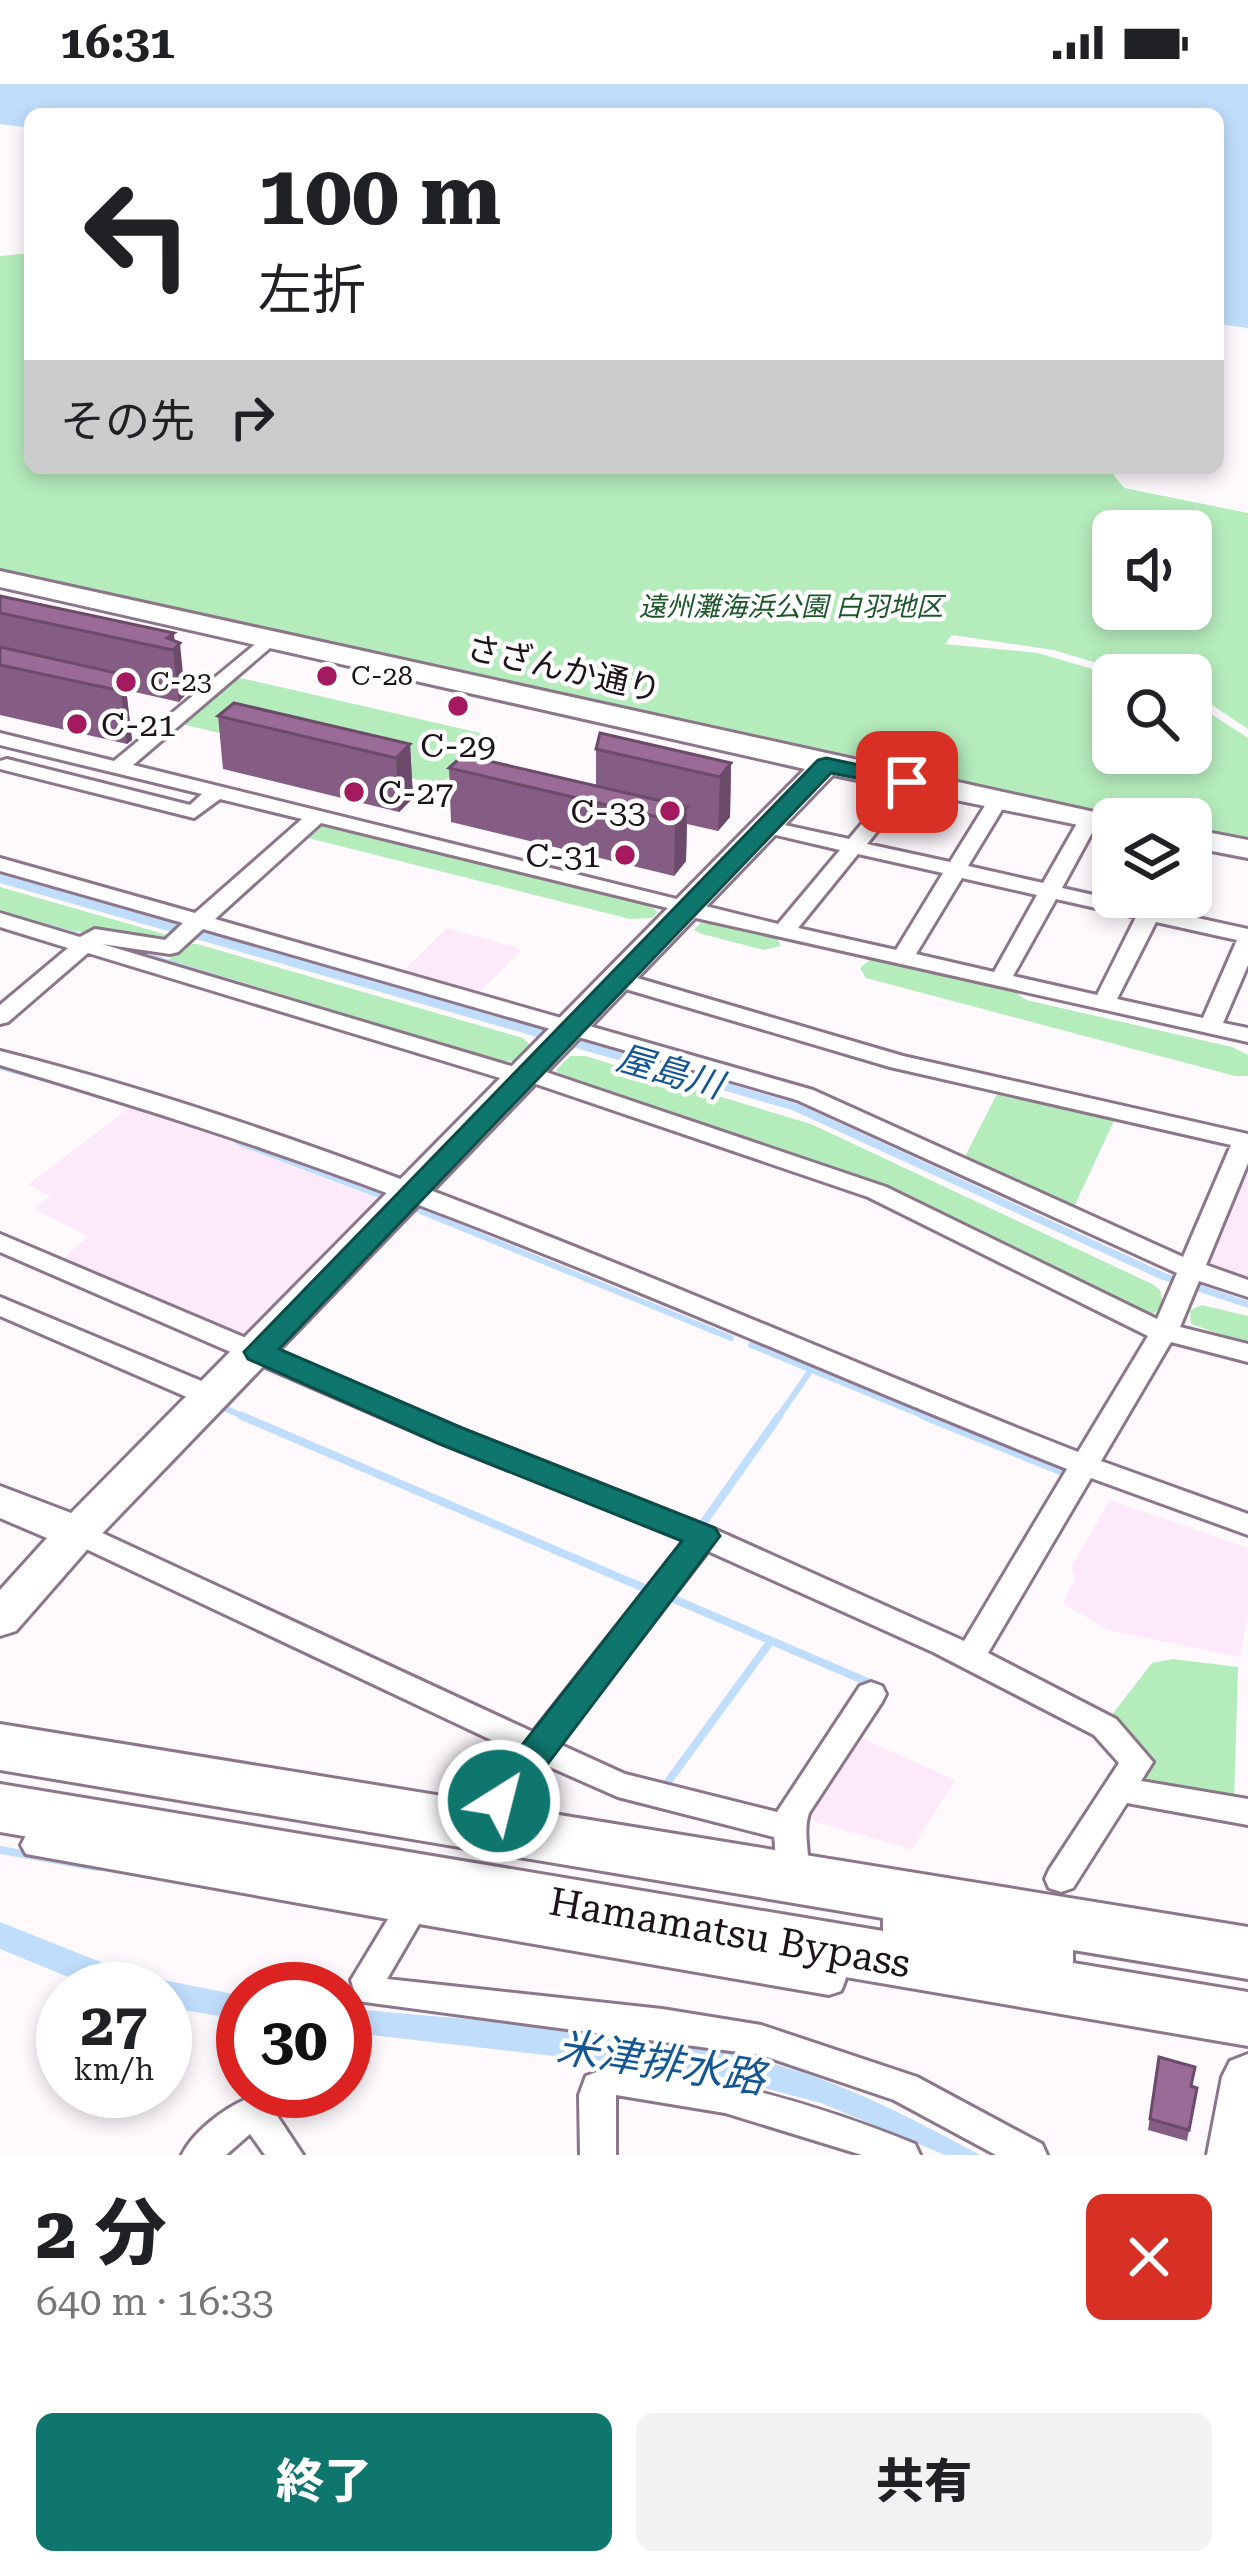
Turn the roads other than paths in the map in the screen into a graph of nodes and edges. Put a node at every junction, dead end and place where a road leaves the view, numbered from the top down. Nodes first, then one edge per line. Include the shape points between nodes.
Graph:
1 (0, 579) edge
2 (270, 638) junction
3 (0, 740) edge
4 (30, 746) junction
5 (826, 765) junction
6 (118, 767) junction
7 (3, 768) edge
8 (907, 782) junction
9 (218, 791) junction
10 (998, 800) junction
11 (317, 815) junction
12 (1092, 818) edge
13 (766, 827) junction
14 (1092, 832) edge
15 (1212, 842) edge
16 (853, 848) junction
17 (1248, 849) edge
18 (0, 864) edge
19 (956, 870) junction
20 (1049, 892) junction
21 (1092, 897) edge
22 (688, 909) junction
23 (1147, 918) edge
24 (1190, 918) edge
25 (0, 920) edge
26 (191, 928) junction
27 (783, 932) junction
28 (1248, 938) edge
29 (87, 944) junction
30 (902, 958) junction
31 (620, 980) junction
32 (1000, 980) junction
33 (1104, 1004) junction
34 (0, 1017) edge
35 (1210, 1027) junction
36 (1248, 1035) edge
37 (550, 1052) junction
38 (0, 1058) edge
39 (1246, 1142) edge
40 (410, 1196) junction
41 (0, 1242) edge
42 (1187, 1283) junction
43 (1248, 1288) edge
44 (0, 1306) edge
45 (1164, 1331) junction
46 (259, 1352) junction
47 (1248, 1353) edge
48 (213, 1397) junction
49 (1085, 1466) junction
50 (0, 1501) edge
51 (1248, 1525) edge
52 (77, 1533) junction
53 (704, 1536) junction
54 (0, 1619) edge
55 (970, 1657) junction
56 (872, 1694) dead end
57 (0, 1747) edge
58 (537, 1748) junction
59 (0, 1772) edge
60 (1122, 1786) junction
61 (25, 1812) edge
62 (1248, 1812) edge
63 (490, 1828) junction
64 (790, 1853) junction
65 (695, 1862) junction
66 (1061, 1879) dead end
67 (411, 1893) junction
68 (1248, 1953) edge
69 (1248, 1995) edge
70 (1248, 2019) edge
71 (1248, 2077) edge
72 (200, 2155) edge
73 (285, 2155) edge
74 (598, 2155) edge
75 (902, 2155) edge
76 (1029, 2155) edge
77 (1234, 2155) edge

1 - 2 street, さざんか通り
2 - 5 street, さざんか通り
2 - 6 street
3 - 4 street
4 - 6 street
4 - 7 street
5 - 8 street, さざんか通り
5 - 13 street
6 - 9 street
7 - 9 street via 194,812
8 - 10 street, さざんか通り
8 - 16 street
9 - 11 street
10 - 12 street, さざんか通り
10 - 19 street
11 - 22 street
11 - 26 street
13 - 16 street
13 - 22 street
14 - 20 street
15 - 17 street
16 - 19 street
16 - 27 street
18 - 26 street
19 - 20 street
19 - 30 street
20 - 21 street
20 - 32 street
22 - 27 street
22 - 31 street
23 - 33 street
24 - 28 street
25 - 29 street
26 - 29 street via 170,946 95,936
26 - 37 street
27 - 30 street
28 - 35 street
29 - 34 street
29 - 37 street
30 - 32 street
31 - 37 street
31 - 39 street via 898,1062
32 - 33 street
33 - 35 street
35 - 36 street
37 - 40 street
37 - 42 street via 831,1105
37 - 45 street via 877,1192
38 - 40 street via 165,1103
39 - 42 street
40 - 46 street
40 - 49 street
41 - 46 street
42 - 43 street
42 - 45 street
44 - 48 street
45 - 47 street
45 - 49 street
46 - 48 street
46 - 53 street
48 - 52 street
49 - 51 street
49 - 55 street
50 - 52 street
52 - 54 street
52 - 58 street
53 - 55 street
53 - 58 street
55 - 60 street via 1105,1727 1137,1762
56 - 64 street via 794,1809
57 - 63 highway, Hamamatsu Bypass
58 - 63 street via 501,1795
58 - 64 street
59 - 67 highway via 91,1790
60 - 62 street
60 - 66 street
61 - 67 highway, Hamamatsu Bypass
63 - 65 highway, Hamamatsu Bypass
64 - 65 highway, Hamamatsu Bypass
64 - 68 highway, Hamamatsu Bypass
65 - 69 highway via 796,1897
67 - 70 highway, Hamamatsu Bypass via 834,1949
67 - 76 street via 369,1991 760,2041 905,2088
71 - 77 street
72 - 73 street via 247,2115 260,2119
74 - 75 street via 596,2095 615,2080 760,2105

